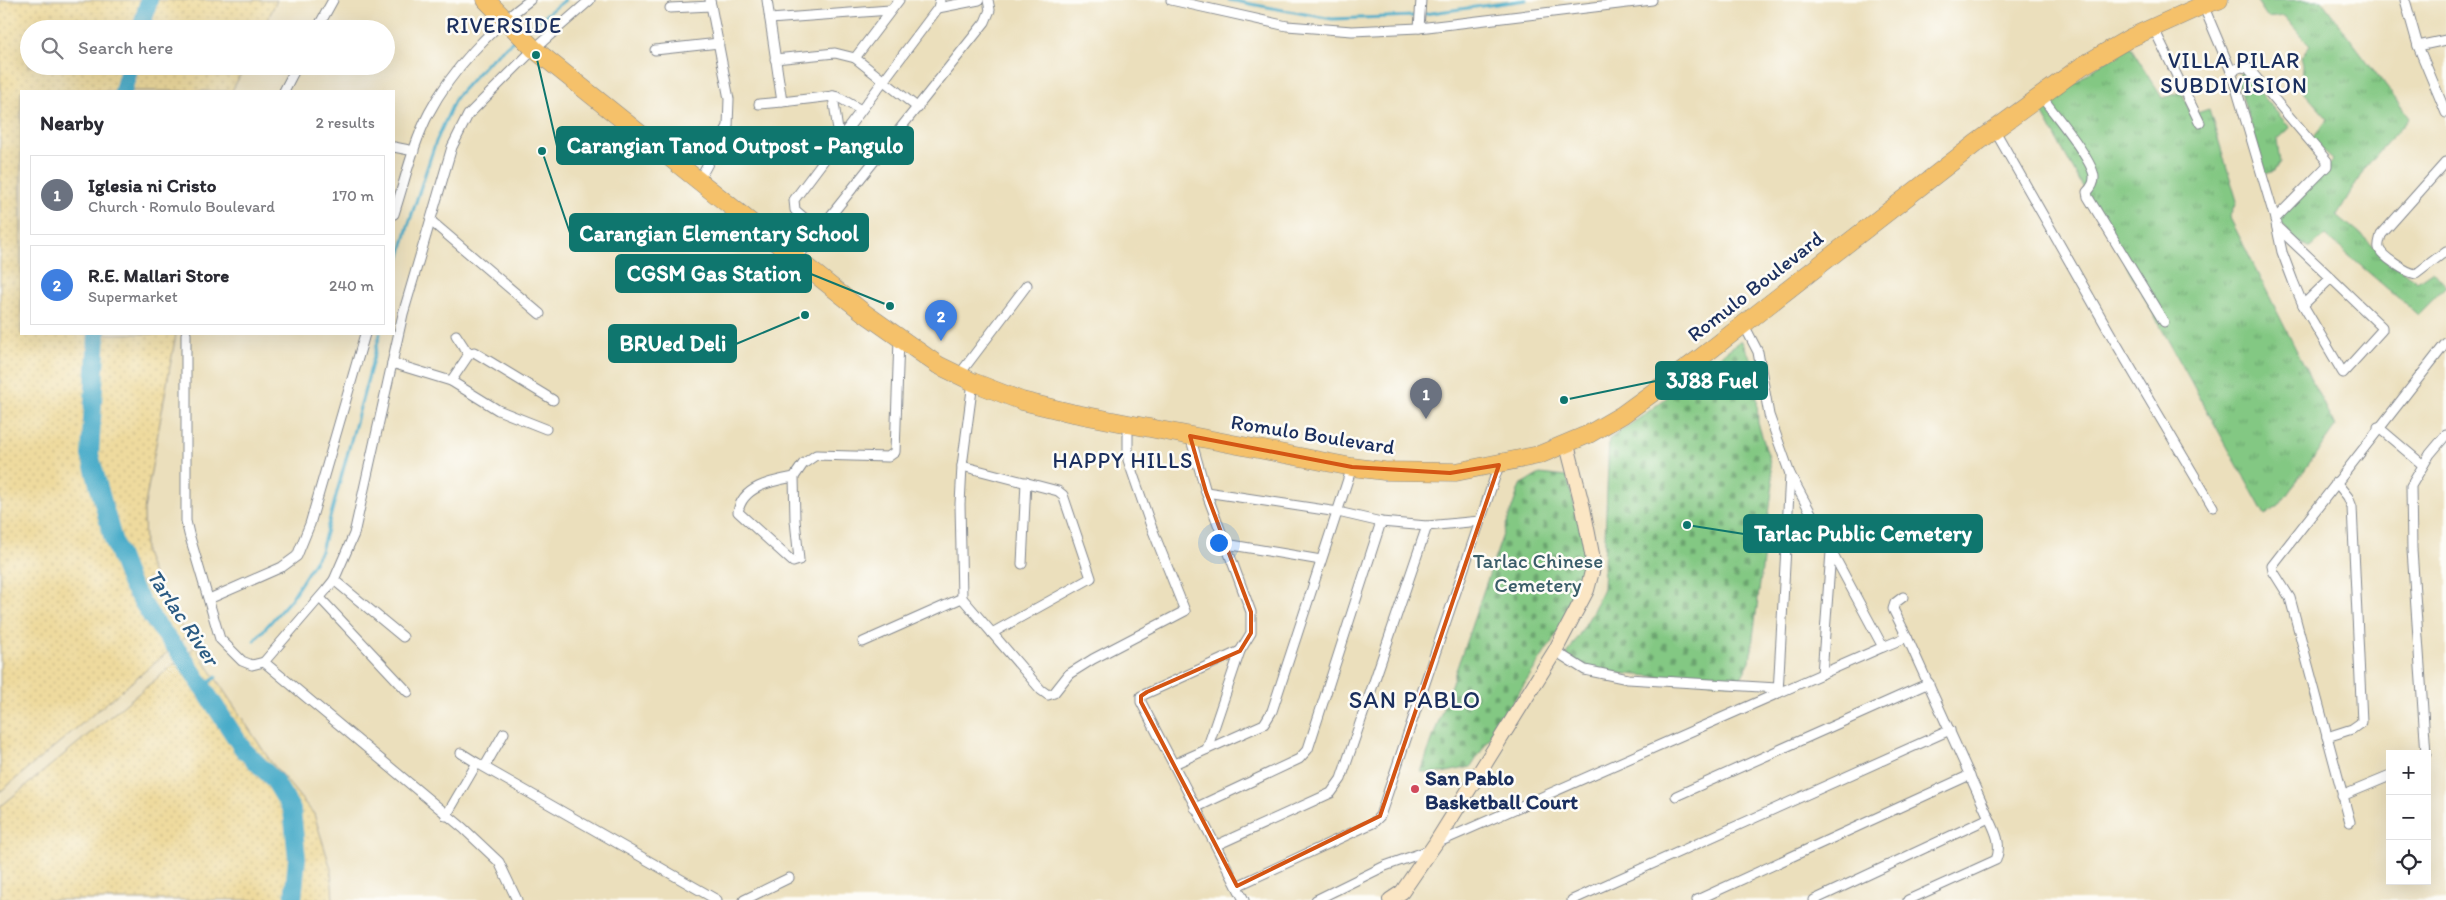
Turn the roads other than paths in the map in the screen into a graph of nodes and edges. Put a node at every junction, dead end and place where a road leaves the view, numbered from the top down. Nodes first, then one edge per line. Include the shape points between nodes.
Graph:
1 (332, 0) edge
2 (486, 0) edge
3 (530, 0) edge
4 (590, 0) edge
5 (767, 0) edge
6 (899, 0) edge
7 (979, 0) edge
8 (988, 0) edge
9 (1171, 0) edge
10 (1421, 0) edge
11 (1652, 0) edge
12 (2405, 0) edge
13 (2211, 2) edge
14 (711, 3) edge
15 (939, 4) edge
16 (670, 8) dead end
17 (890, 10) junction
18 (770, 19) junction
19 (322, 20) edge
20 (504, 20) junction
21 (2153, 26) junction
22 (1419, 28) junction
23 (2446, 40) edge
24 (719, 44) junction
25 (2418, 46) junction
26 (534, 49) junction
27 (656, 50) dead end
28 (855, 58) junction
29 (776, 59) junction
30 (2230, 71) junction
31 (292, 75) edge
32 (885, 80) junction
33 (285, 90) edge
34 (832, 96) junction
35 (2041, 96) junction
36 (782, 102) junction
37 (759, 104) dead end
38 (918, 108) junction
39 (860, 110) junction
40 (2446, 113) edge
41 (2200, 123) dead end
42 (1994, 129) junction
43 (839, 138) junction
44 (397, 147) edge
45 (414, 151) junction
46 (2446, 162) edge
47 (698, 182) junction
48 (395, 211) edge
49 (431, 221) junction
50 (2276, 222) junction
51 (819, 231) junction
52 (2446, 250) edge
53 (797, 258) junction
54 (2331, 278) junction
55 (1027, 285) dead end
56 (2303, 305) junction
57 (540, 314) dead end
58 (2164, 322) dead end
59 (1743, 323) junction
60 (186, 335) edge
61 (364, 335) edge
62 (456, 335) dead end
63 (899, 339) junction
64 (2446, 343) edge
65 (469, 355) junction
66 (392, 363) junction
67 (966, 379) junction
68 (451, 382) junction
69 (553, 400) dead end
70 (1128, 424) junction
71 (2378, 427) junction
72 (546, 429) dead end
73 (2446, 435) edge
74 (1190, 436) junction
75 (1567, 445) junction
76 (1499, 465) junction
77 (2423, 465) junction
78 (962, 466) junction
79 (1352, 467) junction
80 (1790, 474) junction
81 (794, 478) junction
82 (1026, 482) junction
83 (2336, 482) junction
84 (1206, 492) junction
85 (2213, 507) dead end
86 (1338, 512) junction
87 (1480, 521) junction
88 (1380, 522) junction
89 (1427, 526) junction
90 (1226, 544) junction
91 (1831, 552) junction
92 (1320, 560) junction
93 (1022, 564) dead end
94 (334, 580) junction
95 (1903, 597) dead end
96 (320, 598) junction
97 (962, 598) junction
98 (209, 599) junction
99 (992, 633) junction
100 (403, 637) dead end
101 (1907, 638) junction
102 (863, 642) dead end
103 (1883, 647) junction
104 (1240, 651) junction
105 (1555, 651) junction
106 (264, 662) junction
107 (1822, 674) junction
108 (1930, 683) junction
109 (1778, 691) junction
110 (408, 692) dead end
111 (1950, 730) junction
112 (504, 733) dead end
113 (2327, 737) junction
114 (1208, 749) junction
115 (2426, 750) edge
116 (461, 753) dead end
117 (481, 764) junction
118 (1174, 764) junction
119 (1970, 775) junction
120 (2386, 778) edge
121 (1676, 796) dead end
122 (2342, 796) junction
123 (1195, 808) junction
124 (446, 816) junction
125 (1989, 818) junction
126 (2350, 822) dead end
127 (1217, 845) junction
128 (1432, 847) junction
129 (789, 878) dead end
130 (1237, 886) junction
131 (1708, 898) edge
132 (517, 900) edge
133 (717, 900) edge
134 (744, 900) edge
135 (1244, 900) edge
136 (1316, 900) edge
137 (1390, 900) edge
138 (1572, 900) edge
139 (1697, 900) edge
140 (1814, 900) edge
141 (1908, 900) edge

1 - 19 street
2 - 20 highway, Romulo Boulevard
3 - 20 street
4 - 26 street
5 - 18 street
6 - 17 street
7 - 15 street
8 - 38 street via 990,10 986,22
9 - 22 street via 1286,26 1352,31
10 - 22 street
11 - 22 street
12 - 25 street
13 - 21 highway, Romulo Boulevard
13 - 30 street
14 - 16 street
14 - 24 street
15 - 32 street
17 - 18 street
17 - 28 street
18 - 29 street
20 - 26 highway, Romulo Boulevard
20 - 45 street via 453,76 430,111
21 - 35 highway, Romulo Boulevard via 2102,52
21 - 41 street
23 - 25 street
24 - 27 street
24 - 47 street via 729,98 728,126
25 - 40 street
26 - 47 highway, Romulo Boulevard
26 - 49 street via 468,115 452,147
28 - 29 street via 835,53
28 - 32 street
29 - 36 street
30 - 50 street
30 - 50 street via 2248,68 2327,161 2327,166
31 - 33 street
32 - 38 street
32 - 39 street
34 - 36 street
34 - 39 street via 838,96
34 - 43 street
35 - 42 highway, Romulo Boulevard
35 - 58 street via 2090,162 2095,178 2087,192 2088,197
36 - 37 street
38 - 51 street
39 - 43 street
42 - 59 highway, Romulo Boulevard
42 - 85 street
43 - 51 street via 794,200 795,210
44 - 45 street
45 - 48 street
46 - 52 street via 2381,236 2378,245 2380,251 2398,266 2416,274
47 - 53 highway, Romulo Boulevard
49 - 57 street
49 - 66 street
50 - 54 street
50 - 56 street via 2282,252
51 - 53 street
53 - 63 highway, Romulo Boulevard
54 - 56 street
54 - 56 street via 2382,327 2345,373 2341,372
55 - 67 street
59 - 75 highway, Romulo Boulevard via 1622,415
59 - 80 street via 1758,352 1769,415
60 - 98 street via 186,521
61 - 98 street via 310,524 297,556 282,567
62 - 65 street
63 - 67 highway, Romulo Boulevard
63 - 81 street via 893,455 816,455
64 - 71 street
65 - 68 street
65 - 69 street via 474,352
66 - 68 street
66 - 94 street via 354,534
67 - 70 highway, Romulo Boulevard via 1022,401
67 - 78 street
68 - 72 street via 498,410
70 - 74 highway, Romulo Boulevard
70 - 99 street via 1128,460 1185,611 1093,659 1069,674 1054,693 1048,695
71 - 77 street
71 - 83 street
73 - 77 street
74 - 79 highway, Romulo Boulevard
74 - 84 street
75 - 76 highway, Romulo Boulevard
75 - 105 street via 1583,508 1593,568 1587,590
76 - 79 highway, Romulo Boulevard via 1450,473
76 - 87 street
77 - 115 street via 2412,486 2412,550
78 - 82 street
78 - 97 street
79 - 86 street
80 - 91 street
80 - 109 street
81 - 81 street via 767,482 756,488 738,512 794,562 799,560
82 - 93 street
82 - 99 street via 1063,495 1091,578
83 - 113 street via 2352,507 2362,722 2352,730
83 - 113 street via 2272,569 2290,598
84 - 86 street
84 - 90 street
86 - 88 street
86 - 92 street
87 - 89 street
87 - 130 street via 1380,816 1373,823
88 - 89 street
88 - 123 street via 1308,749 1299,759
89 - 127 street via 1341,779 1331,794
90 - 92 street
90 - 104 street via 1251,612 1251,633
91 - 103 street
91 - 107 street
92 - 114 street via 1272,711 1264,724
94 - 96 street
94 - 100 street
95 - 101 street via 1892,609
96 - 106 street
96 - 110 street
97 - 99 street
97 - 102 street
98 - 106 street via 220,639 242,661 252,665
101 - 103 street
101 - 108 street
103 - 107 street
104 - 114 street
104 - 118 street via 1141,696
105 - 109 street via 1585,670 1628,679
105 - 128 street
106 - 124 street
107 - 109 street
108 - 111 street
108 - 121 street
109 - 128 street
111 - 119 street
111 - 138 street
112 - 117 street
113 - 122 street
114 - 118 street
116 - 117 street
117 - 124 street
117 - 133 street
118 - 123 street
119 - 125 street
119 - 131 street
120 - 122 street
122 - 126 street
123 - 127 street
124 - 132 street via 464,828 499,862
125 - 140 street
125 - 141 street via 2000,850 1996,860
127 - 130 street
128 - 136 street
128 - 137 street via 1402,892
129 - 134 street
130 - 135 street
131 - 139 street

